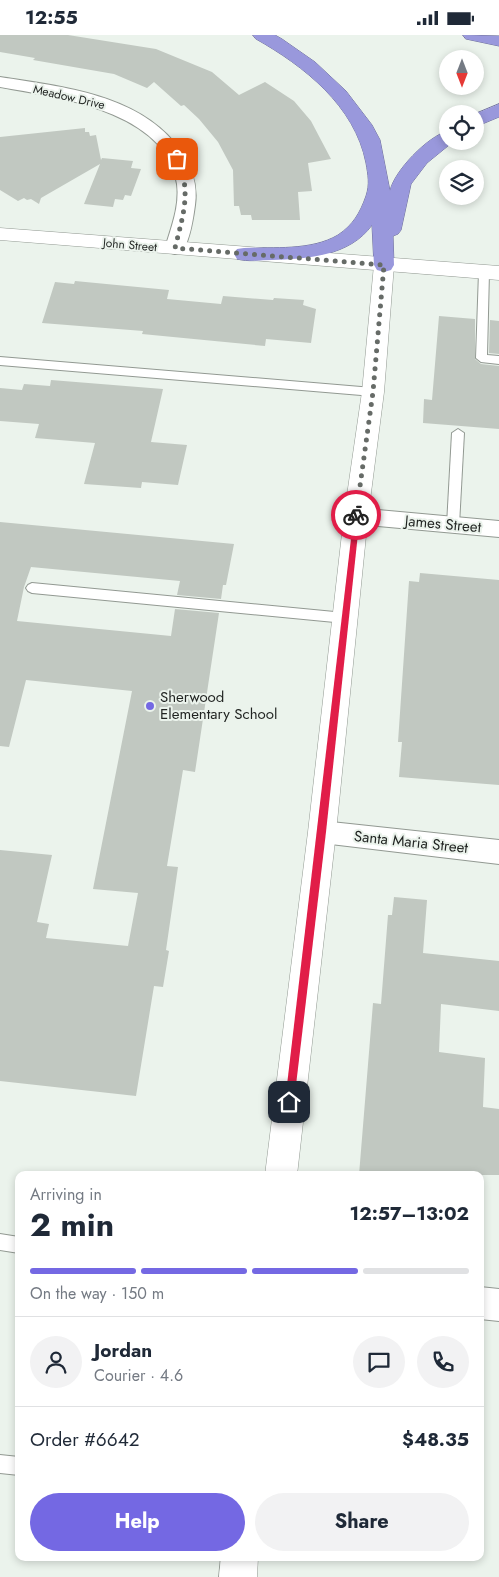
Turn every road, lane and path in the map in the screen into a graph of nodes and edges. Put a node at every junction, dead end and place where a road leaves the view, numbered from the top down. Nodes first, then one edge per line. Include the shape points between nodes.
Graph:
1 (262, 35) edge
2 (472, 35) edge
3 (499, 41) edge
4 (0, 82) edge
5 (499, 110) edge
6 (484, 117) edge
7 (439, 144) edge
8 (379, 182) junction
9 (0, 234) edge
10 (175, 248) junction
11 (244, 254) junction
12 (384, 265) junction
13 (492, 273) edge
14 (499, 360) edge
15 (0, 361) edge
16 (373, 392) junction
17 (458, 433) dead end
18 (356, 516) junction
19 (453, 525) junction
20 (499, 529) edge
21 (32, 588) dead end
22 (345, 619) junction
23 (322, 832) junction
24 (499, 851) edge
25 (281, 1171) edge
26 (0, 1243) edge
27 (15, 1245) edge
28 (484, 1303) edge
29 (499, 1305) edge
30 (0, 1463) edge
31 (15, 1465) edge
32 (240, 1561) edge
33 (238, 1577) edge

1 - 8 highway via 307,64 349,105 369,139
2 - 3 highway
4 - 10 street, Meadow Drive via 94,100 123,111 155,133 177,159 186,183 185,204
5 - 6 highway
7 - 12 highway via 420,159 401,183
8 - 11 highway via 368,216 342,242 316,250
8 - 12 highway
9 - 10 street, John Street
10 - 11 street, John Street
11 - 12 street, John Street
12 - 13 street, John Street
12 - 16 street
13 - 14 lane via 481,358
15 - 16 lane
16 - 18 street
17 - 19 lane
18 - 19 street, James Street
18 - 22 street
19 - 20 street, James Street
21 - 22 lane
22 - 23 street
23 - 24 street, Santa Maria Street
23 - 25 street
26 - 27 lane
28 - 29 street
30 - 31 lane
32 - 33 street

